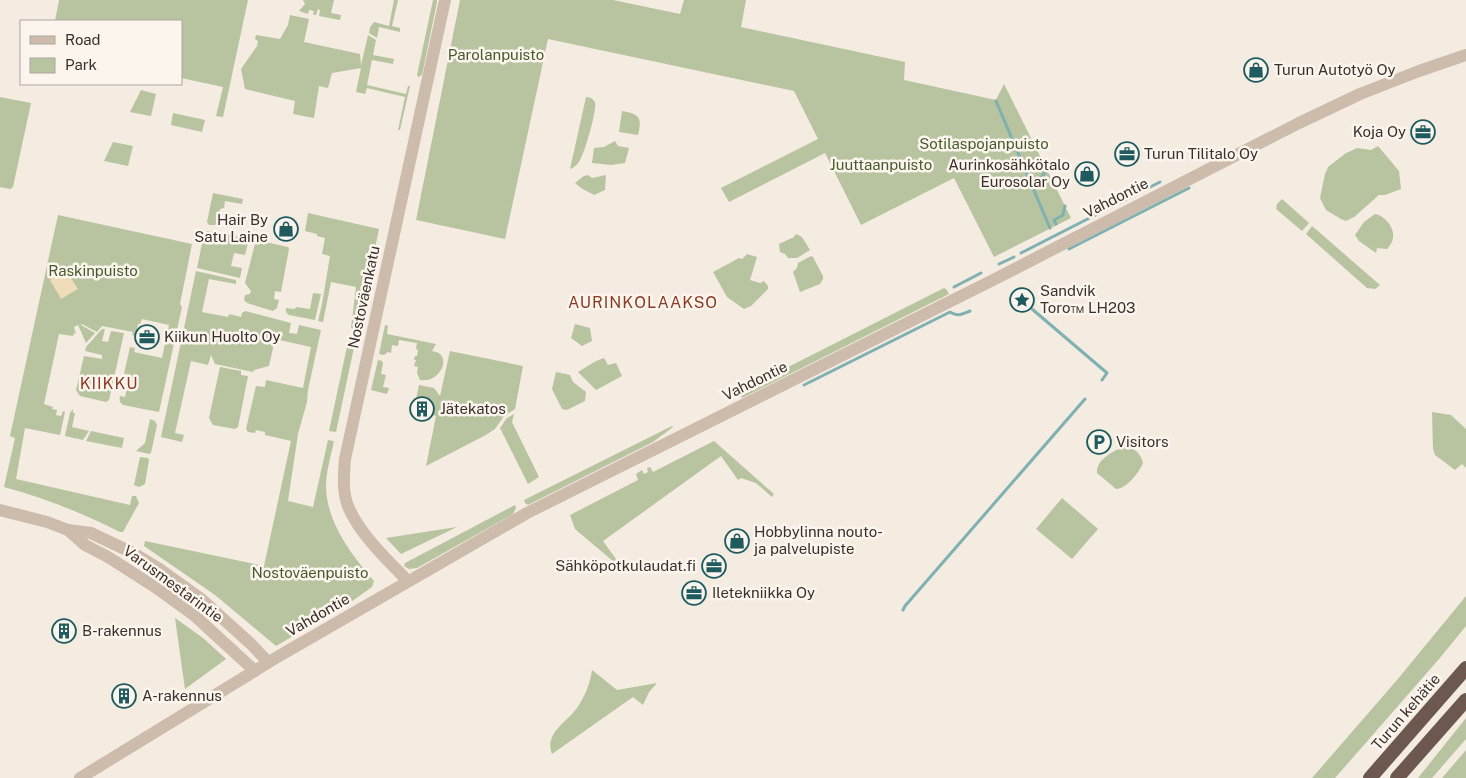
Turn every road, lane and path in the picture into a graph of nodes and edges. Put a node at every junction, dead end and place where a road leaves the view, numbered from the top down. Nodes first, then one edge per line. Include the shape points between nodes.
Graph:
1 (445, 0) edge
2 (1466, 55) edge
3 (0, 510) edge
4 (68, 530) junction
5 (408, 581) junction
6 (268, 662) junction
7 (1466, 668) edge
8 (255, 671) junction
9 (1466, 700) edge
10 (80, 778) edge
11 (1370, 778) edge
12 (1397, 778) edge

1 - 5 street, Nostoväenkatu via 344,472 347,505 354,519
2 - 5 street, Vahdontie via 1360,94 1254,145 991,281 527,513
3 - 4 street, Varusmestarintie
4 - 6 street, Varusmestarintie via 91,533 161,570 200,598
4 - 8 street, Varusmestarintie via 85,545 155,587 195,616
5 - 6 street, Vahdontie
6 - 8 street, Vahdontie
7 - 11 highway, Turun kehätie
8 - 10 street, Vahdontie
9 - 12 highway

